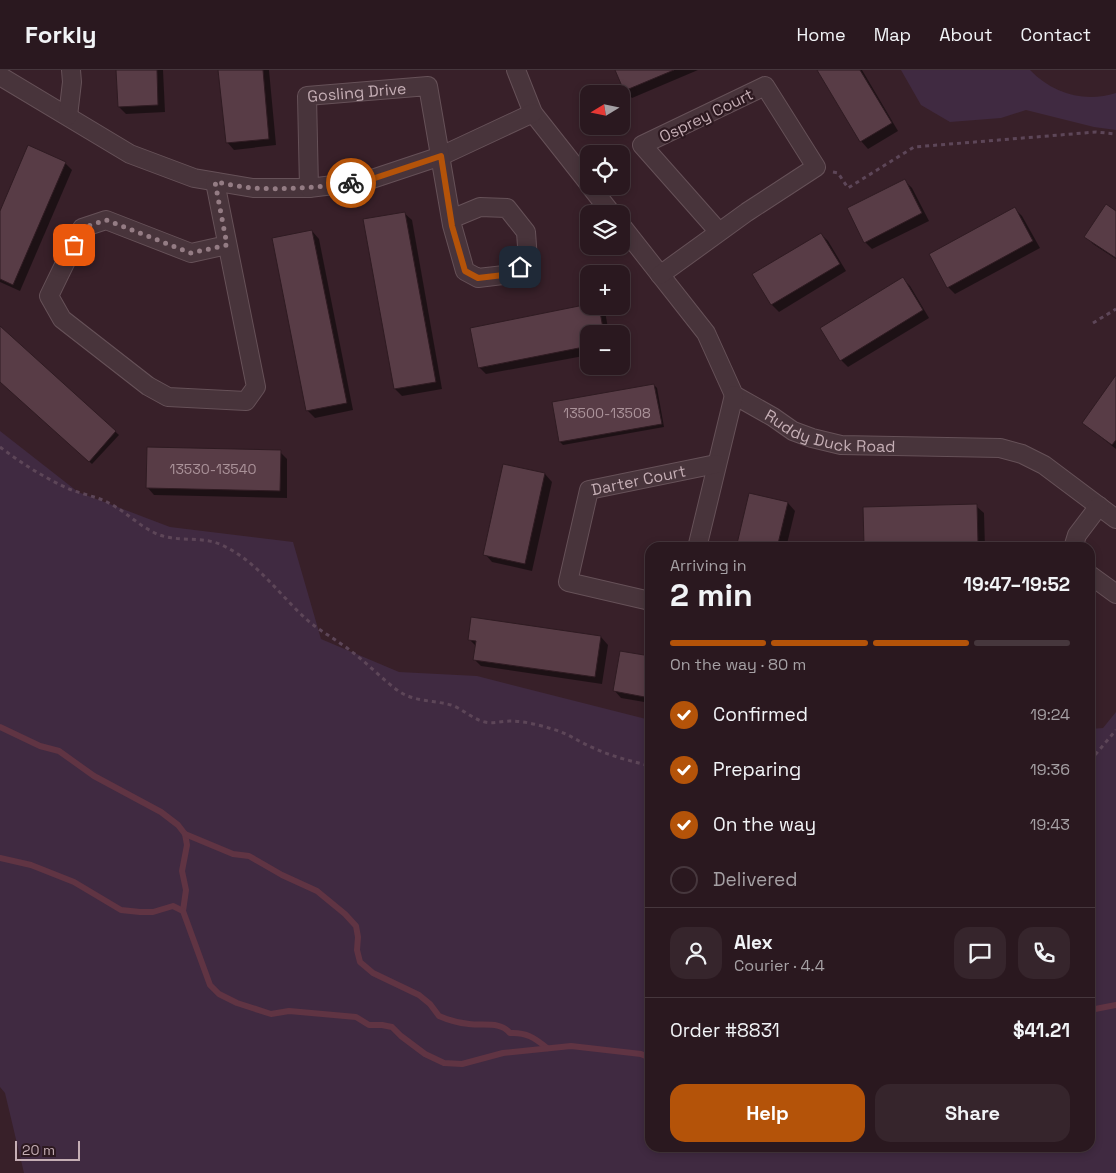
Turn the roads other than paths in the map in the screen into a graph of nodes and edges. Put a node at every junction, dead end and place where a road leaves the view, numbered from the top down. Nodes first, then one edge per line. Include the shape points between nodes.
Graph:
1 (72, 70) edge
2 (516, 70) edge
3 (0, 76) edge
4 (533, 113) junction
5 (68, 116) junction
6 (441, 156) junction
7 (580, 172) edge
8 (215, 182) junction
9 (309, 188) junction
10 (598, 195) edge
11 (605, 205) edge
12 (451, 219) junction
13 (719, 232) junction
14 (630, 237) edge
15 (227, 245) junction
16 (660, 275) junction
17 (734, 396) junction
18 (716, 464) junction
19 (1099, 506) junction
20 (1116, 519) edge
21 (698, 542) edge
22 (1076, 542) edge
23 (1095, 579) edge
24 (1116, 594) edge
25 (645, 600) edge

1 - 5 street
2 - 4 street
3 - 5 street
4 - 6 street
4 - 7 street
5 - 8 street via 130,154 194,178
6 - 9 street via 366,181
6 - 9 street, Gosling Drive via 428,86 307,96
6 - 12 street, Gosling Drive
8 - 9 street via 253,188
8 - 15 street
10 - 11 street
12 - 12 street, Gosling Drive via 465,271 478,278 512,274 528,260 526,232 507,208 480,207
13 - 13 street, Osprey Court via 816,167 764,86 642,145
13 - 16 street
14 - 16 street
15 - 15 street via 191,253 106,220 82,228 49,296 62,319 148,386 168,397 246,401 256,387
16 - 17 street via 706,333
17 - 18 street, Darter Court
17 - 19 street, Ruddy Duck Road via 793,431 841,445 1000,448 1022,454 1044,465
18 - 21 street, Darter Court
18 - 25 street, Darter Court via 589,490 568,582
19 - 20 street, Ruddy Duck Road
19 - 22 street
23 - 24 street

